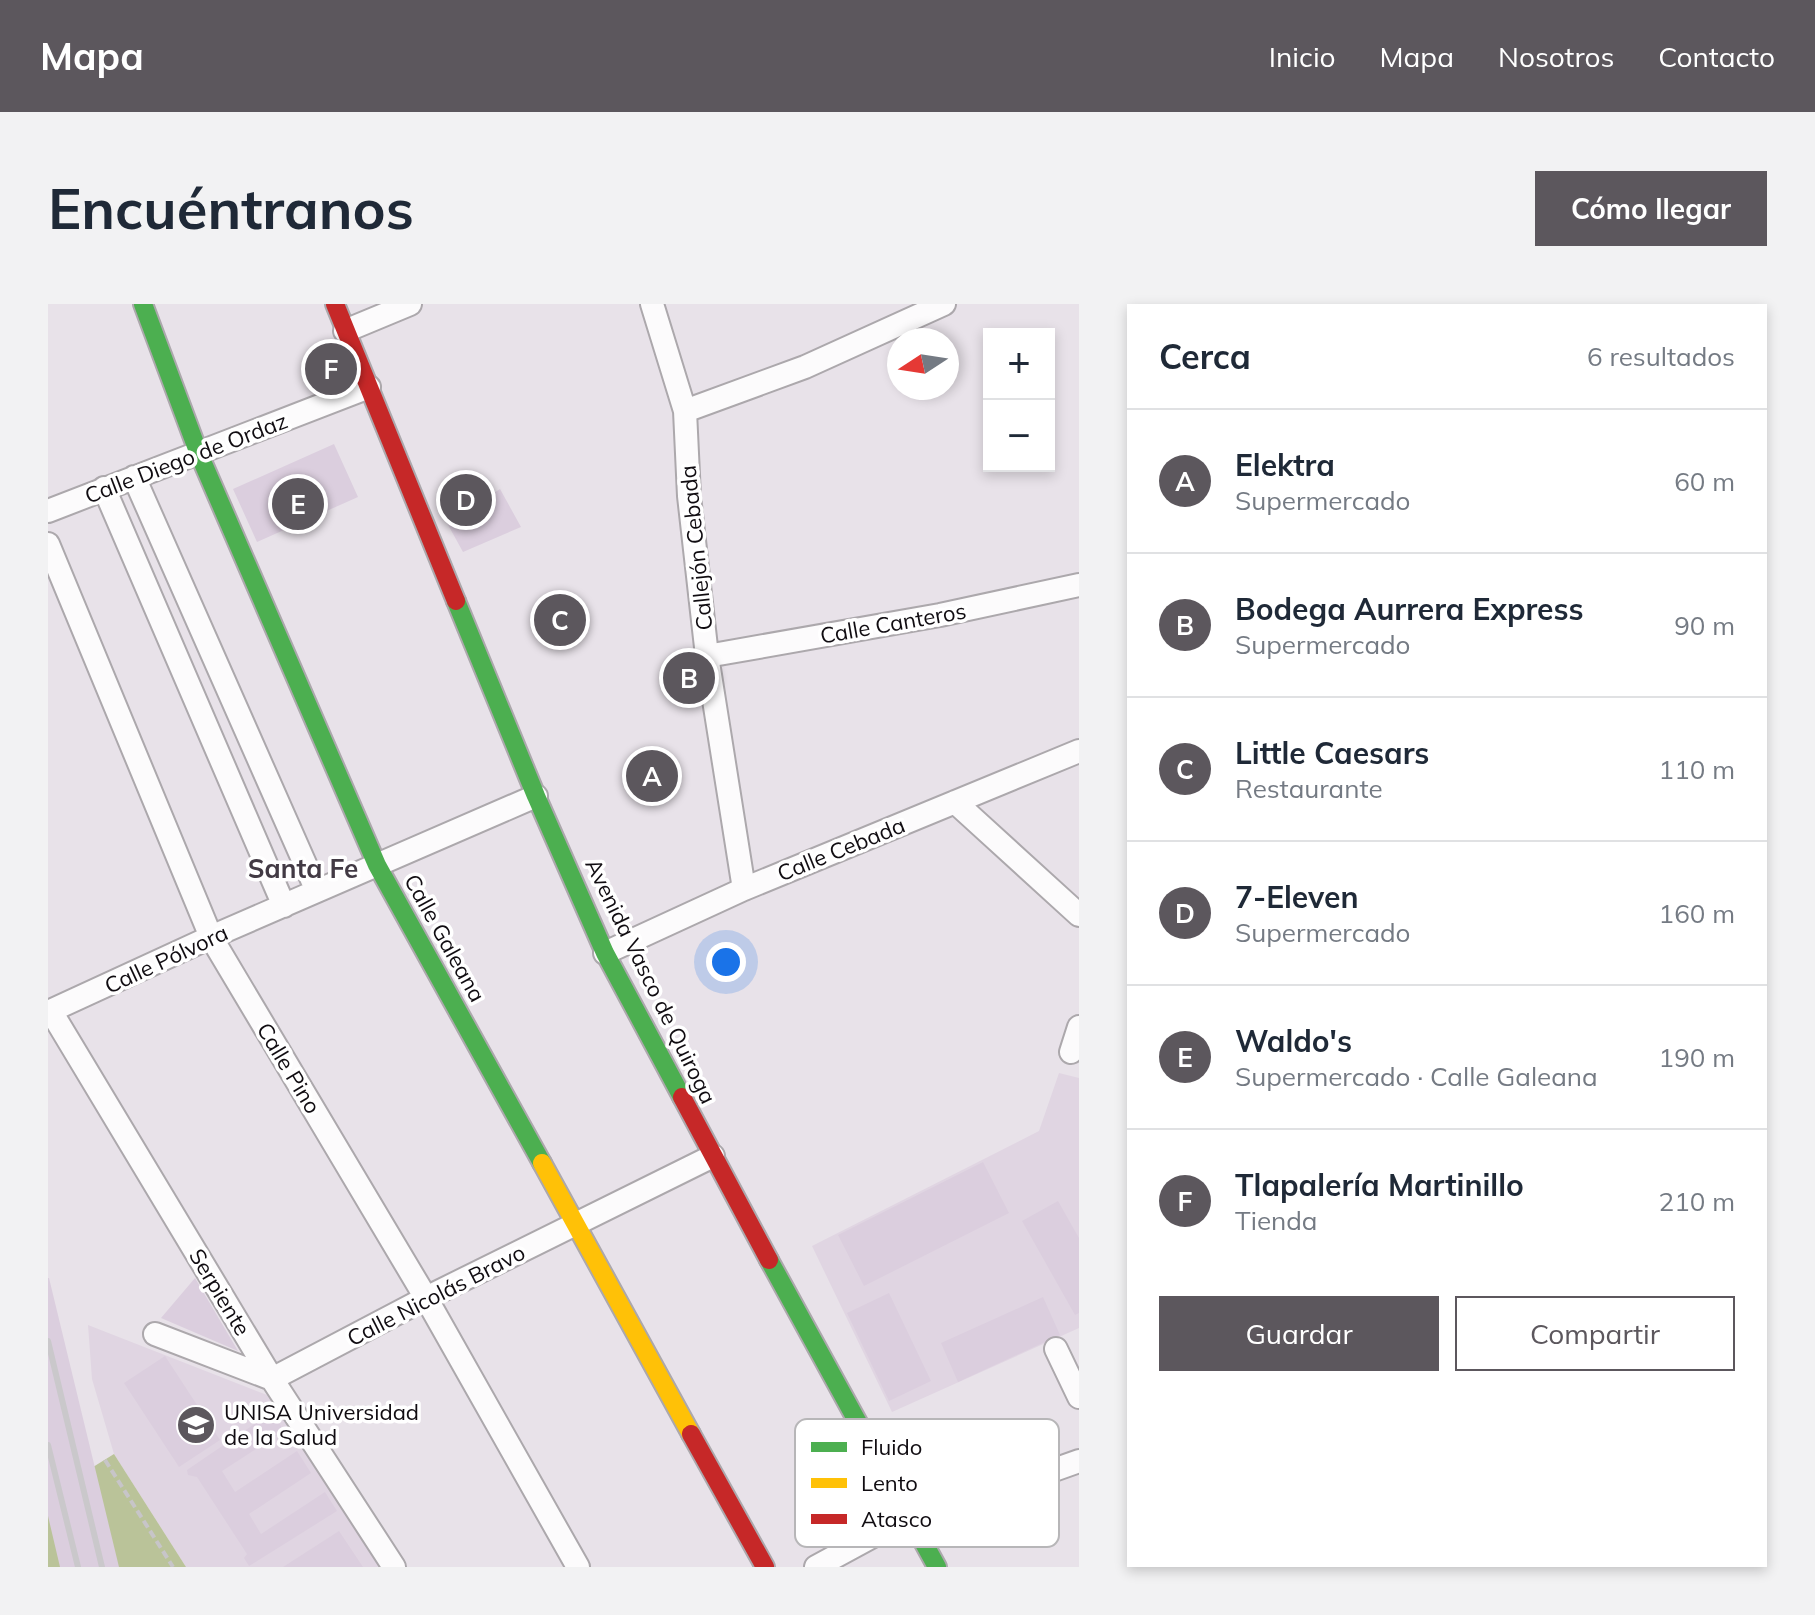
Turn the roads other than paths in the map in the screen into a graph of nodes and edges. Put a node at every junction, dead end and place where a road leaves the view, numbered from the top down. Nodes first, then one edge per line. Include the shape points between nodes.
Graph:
1 (143, 304) edge
2 (335, 304) edge
3 (410, 304) edge
4 (652, 304) edge
5 (944, 304) edge
6 (345, 331) junction
7 (369, 387) junction
8 (685, 411) junction
9 (199, 454) junction
10 (134, 477) junction
11 (104, 488) junction
12 (48, 511) edge
13 (48, 544) edge
14 (1079, 585) edge
15 (707, 656) junction
16 (214, 658) junction
17 (184, 672) junction
18 (1079, 751) edge
19 (536, 796) junction
20 (955, 802) junction
21 (377, 865) junction
22 (744, 889) junction
23 (317, 891) junction
24 (284, 906) junction
25 (1079, 915) edge
26 (211, 937) junction
27 (605, 953) junction
28 (50, 1013) edge
29 (1079, 1027) edge
30 (1071, 1052) dead end
31 (713, 1156) junction
32 (578, 1225) junction
33 (426, 1298) junction
34 (155, 1334) dead end
35 (1056, 1349) dead end
36 (272, 1379) junction
37 (1079, 1397) edge
38 (855, 1419) edge
39 (1079, 1461) edge
40 (1059, 1468) edge
41 (853, 1547) edge
42 (925, 1547) edge
43 (394, 1567) edge
44 (578, 1567) edge
45 (765, 1567) edge
46 (816, 1567) edge
47 (937, 1567) edge

1 - 9 main road, Calle Galeana
2 - 6 main road, Avenida Vasco de Quiroga
3 - 6 street
4 - 8 street, Callejón Cebada
5 - 8 street via 805,367
6 - 7 main road, Avenida Vasco de Quiroga
7 - 9 street, Calle Diego de Ordaz
7 - 19 main road, Avenida Vasco de Quiroga
8 - 15 street, Callejón Cebada
9 - 10 street, Calle Diego de Ordaz
9 - 21 main road, Calle Galeana
10 - 11 street, Calle Diego de Ordaz
10 - 16 street
11 - 12 street, Calle Diego de Ordaz
11 - 17 street
13 - 26 street, Calle Pino
14 - 15 street, Calle Canteros
15 - 22 street, Callejón Cebada
16 - 17 street
16 - 23 street
17 - 24 street
18 - 20 street, Calle Cebada
19 - 21 street, Calle Pólvora
19 - 27 main road, Avenida Vasco de Quiroga
20 - 22 street, Calle Cebada
20 - 25 street
21 - 23 street, Calle Pólvora
21 - 32 main road, Calle Galeana
22 - 27 street, Calle Cebada
23 - 24 street, Calle Pólvora
24 - 26 street, Calle Pólvora
26 - 28 street, Calle Pólvora
26 - 33 street, Calle Pino
27 - 31 main road, Avenida Vasco de Quiroga
28 - 36 street, Serpiente
29 - 30 street
31 - 32 street, Calle Nicolás Bravo
31 - 38 main road, Avenida Vasco de Quiroga
32 - 33 street, Calle Nicolás Bravo
32 - 45 main road, Calle Galeana
33 - 36 street, Calle Nicolás Bravo
33 - 44 street, Calle Pino
34 - 36 street
35 - 37 street
36 - 43 street, Serpiente
39 - 40 street
41 - 46 street
42 - 47 main road, Avenida Vasco de Quiroga

